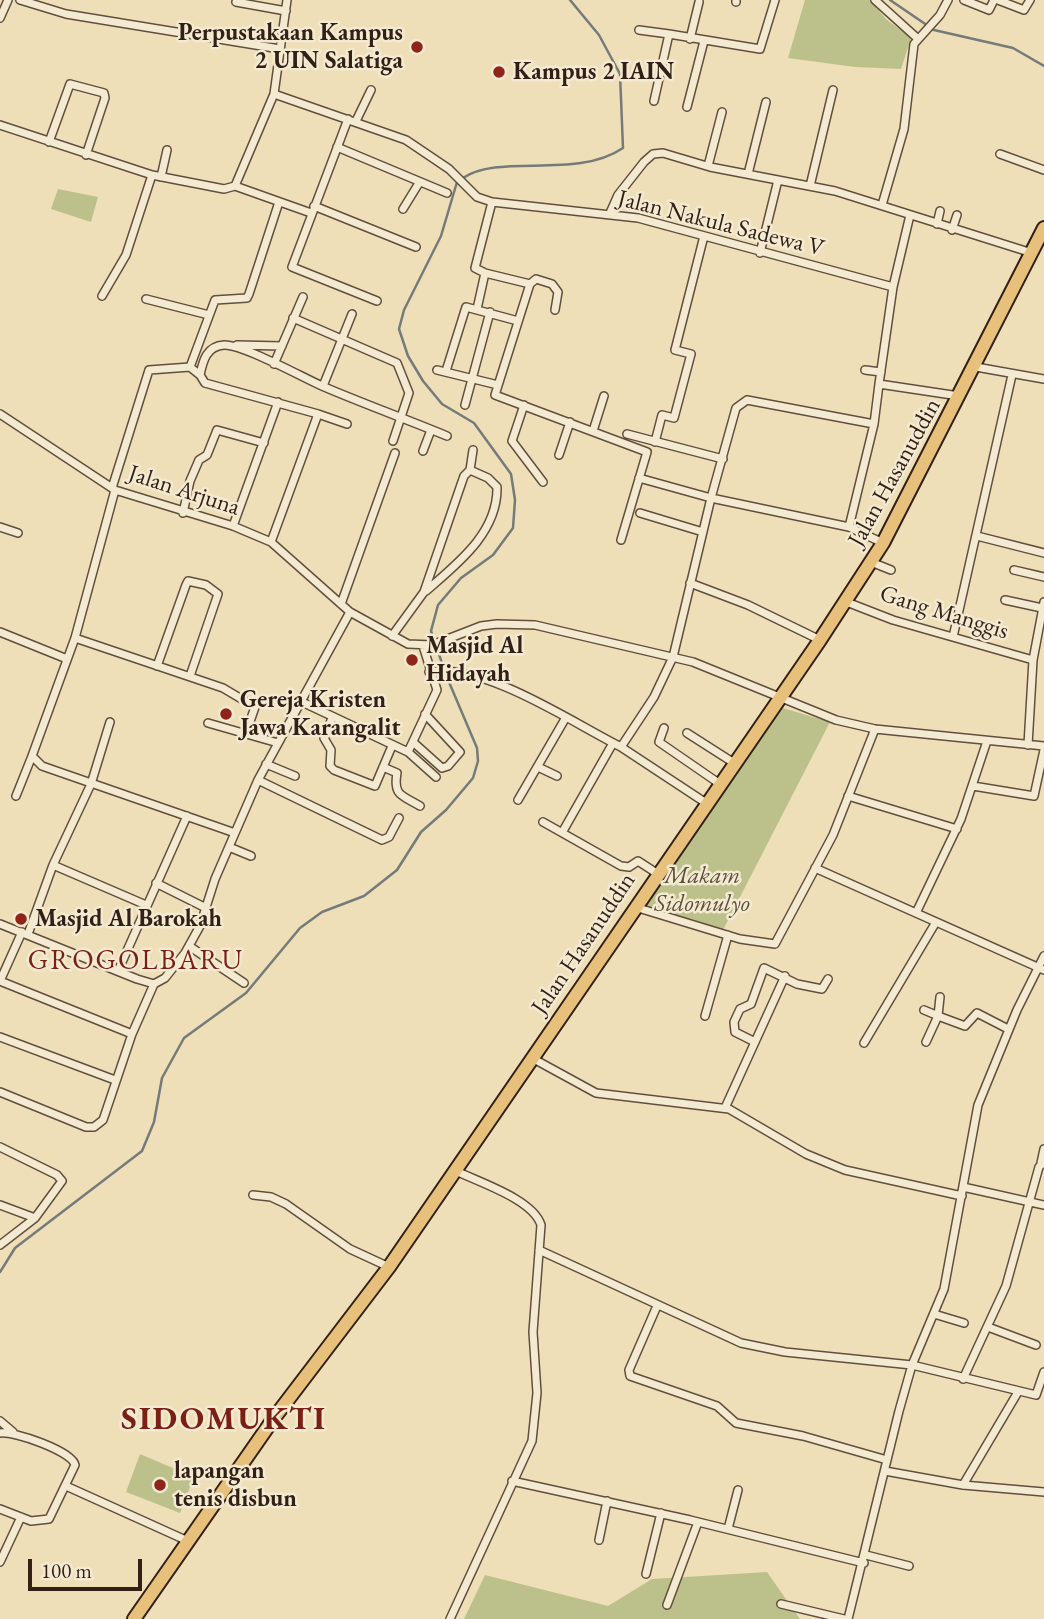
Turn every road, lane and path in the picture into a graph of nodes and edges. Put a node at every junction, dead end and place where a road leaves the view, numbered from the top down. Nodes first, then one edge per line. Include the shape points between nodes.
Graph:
1 (8, 0) edge
2 (20, 0) edge
3 (286, 0) edge
4 (775, 0) edge
5 (876, 0) edge
6 (948, 0) edge
7 (964, 0) edge
8 (996, 0) edge
9 (1030, 0) edge
10 (236, 2) edge
11 (699, 2) dead end
12 (286, 11) junction
13 (0, 18) edge
14 (639, 30) dead end
15 (669, 34) junction
16 (917, 38) junction
17 (690, 39) junction
18 (704, 41) junction
19 (280, 49) junction
20 (371, 90) dead end
21 (833, 90) dead end
22 (274, 94) junction
23 (654, 101) dead end
24 (766, 102) dead end
25 (687, 107) dead end
26 (722, 112) dead end
27 (352, 120) junction
28 (0, 125) edge
29 (48, 142) junction
30 (337, 147) junction
31 (167, 150) dead end
32 (86, 155) junction
33 (1000, 155) dead end
34 (708, 166) junction
35 (1044, 170) edge
36 (748, 174) junction
37 (152, 175) junction
38 (161, 177) junction
39 (778, 180) junction
40 (419, 183) junction
41 (235, 186) junction
42 (810, 186) junction
43 (447, 193) dead end
44 (279, 202) junction
45 (492, 202) junction
46 (882, 205) junction
47 (402, 209) dead end
48 (313, 210) junction
49 (940, 211) dead end
50 (610, 213) junction
51 (910, 215) junction
52 (957, 215) dead end
53 (936, 224) junction
54 (952, 230) junction
55 (704, 236) junction
56 (1042, 237) edge
57 (416, 247) dead end
58 (760, 253) junction
59 (1032, 253) junction
60 (485, 273) junction
61 (530, 284) junction
62 (894, 287) junction
63 (102, 296) dead end
64 (303, 297) dead end
65 (146, 299) dead end
66 (377, 301) dead end
67 (477, 309) junction
68 (555, 310) dead end
69 (490, 312) junction
70 (352, 314) dead end
71 (209, 315) junction
72 (293, 318) junction
73 (518, 321) junction
74 (342, 339) junction
75 (233, 345) junction
76 (282, 346) junction
77 (274, 364) junction
78 (190, 367) junction
79 (976, 367) junction
80 (437, 370) dead end
81 (865, 370) dead end
82 (446, 371) junction
83 (881, 372) junction
84 (1012, 374) junction
85 (200, 375) junction
86 (471, 377) junction
87 (1044, 379) edge
88 (879, 384) junction
89 (498, 385) junction
90 (323, 386) junction
91 (604, 396) dead end
92 (960, 396) junction
93 (278, 402) junction
94 (465, 405) dead end
95 (524, 405) junction
96 (0, 414) edge
97 (318, 414) junction
98 (402, 418) junction
99 (570, 422) junction
100 (347, 424) dead end
101 (874, 424) junction
102 (431, 430) junction
103 (593, 431) junction
104 (627, 434) dead end
105 (447, 436) dead end
106 (393, 441) dead end
107 (655, 442) junction
108 (264, 443) junction
109 (473, 450) dead end
110 (423, 451) dead end
111 (395, 453) dead end
112 (559, 455) dead end
113 (723, 459) junction
114 (470, 470) junction
115 (639, 478) junction
116 (542, 482) dead end
117 (114, 489) junction
118 (712, 498) junction
119 (183, 513) junction
120 (640, 513) dead end
121 (233, 526) junction
122 (0, 527) edge
123 (849, 527) junction
124 (703, 532) junction
125 (18, 533) dead end
126 (976, 536) junction
127 (621, 540) dead end
128 (271, 542) junction
129 (883, 543) junction
130 (1044, 553) edge
131 (871, 562) junction
132 (891, 570) dead end
133 (1014, 570) dead end
134 (1044, 577) edge
135 (690, 583) junction
136 (424, 592) junction
137 (1005, 600) dead end
138 (844, 601) junction
139 (341, 604) junction
140 (1043, 605) edge
141 (350, 612) junction
142 (0, 632) edge
143 (392, 636) junction
144 (954, 637) junction
145 (75, 638) junction
146 (820, 640) junction
147 (423, 646) junction
148 (673, 657) junction
149 (67, 659) junction
150 (1033, 660) junction
151 (157, 666) junction
152 (429, 672) junction
153 (190, 676) junction
154 (780, 696) junction
155 (302, 702) junction
156 (425, 714) junction
157 (332, 718) junction
158 (565, 719) junction
159 (110, 722) dead end
160 (208, 723) dead end
161 (664, 728) dead end
162 (875, 729) junction
163 (246, 733) junction
164 (687, 733) dead end
165 (987, 741) junction
166 (414, 742) junction
167 (278, 743) junction
168 (613, 743) junction
169 (1028, 745) junction
170 (392, 746) junction
171 (621, 747) junction
172 (1044, 748) edge
173 (408, 752) junction
174 (32, 756) junction
175 (734, 763) junction
176 (266, 764) junction
177 (383, 767) junction
178 (537, 767) junction
179 (295, 776) dead end
180 (557, 776) dead end
181 (436, 777) dead end
182 (258, 780) junction
183 (91, 784) junction
184 (720, 784) junction
185 (973, 786) junction
186 (16, 796) dead end
187 (848, 796) junction
188 (518, 800) dead end
189 (706, 803) junction
190 (420, 806) dead end
191 (187, 816) junction
192 (399, 818) dead end
193 (543, 822) dead end
194 (957, 829) junction
195 (563, 831) junction
196 (236, 833) junction
197 (229, 847) junction
198 (251, 856) dead end
199 (53, 865) junction
200 (816, 868) junction
201 (658, 874) junction
202 (156, 883) junction
203 (146, 905) junction
204 (204, 907) junction
205 (635, 907) junction
206 (916, 913) junction
207 (936, 922) junction
208 (0, 924) edge
209 (25, 933) junction
210 (728, 935) junction
211 (189, 946) junction
212 (1044, 956) edge
213 (1040, 969) edge
214 (118, 971) junction
215 (785, 976) junction
216 (828, 979) dead end
217 (0, 981) edge
218 (244, 983) dead end
219 (155, 984) junction
220 (940, 997) dead end
221 (924, 1010) dead end
222 (937, 1015) junction
223 (705, 1016) dead end
224 (1008, 1029) junction
225 (132, 1034) junction
226 (0, 1037) edge
227 (755, 1042) junction
228 (926, 1042) dead end
229 (864, 1043) dead end
230 (532, 1058) junction
231 (115, 1080) junction
232 (0, 1092) edge
233 (725, 1108) junction
234 (0, 1147) edge
235 (1044, 1149) edge
236 (1042, 1162) edge
237 (453, 1170) junction
238 (963, 1187) junction
239 (253, 1195) dead end
240 (962, 1196) junction
241 (1030, 1201) junction
242 (0, 1205) edge
243 (1044, 1205) edge
244 (35, 1218) junction
245 (0, 1245) edge
246 (539, 1250) junction
247 (387, 1269) junction
248 (657, 1306) junction
249 (934, 1314) junction
250 (964, 1323) dead end
251 (988, 1327) junction
252 (1036, 1345) dead end
253 (912, 1365) junction
254 (1044, 1372) edge
255 (963, 1379) junction
256 (1018, 1392) junction
257 (1040, 1396) edge
258 (0, 1421) edge
259 (0, 1433) edge
260 (15, 1433) junction
261 (887, 1460) junction
262 (885, 1471) junction
263 (512, 1481) junction
264 (962, 1485) junction
265 (66, 1486) junction
266 (738, 1490) dead end
267 (1044, 1492) edge
268 (607, 1501) junction
269 (0, 1509) edge
270 (661, 1513) junction
271 (21, 1517) junction
272 (698, 1522) junction
273 (729, 1529) junction
274 (599, 1540) dead end
275 (190, 1542) junction
276 (865, 1559) junction
277 (0, 1562) edge
278 (909, 1566) dead end
279 (646, 1574) dead end
280 (781, 1604) dead end
281 (667, 1605) dead end
282 (808, 1610) junction
283 (134, 1619) edge
284 (450, 1619) edge
285 (806, 1619) edge
286 (846, 1619) edge

1 - 13 street
2 - 19 street via 66,14
3 - 12 street
4 - 18 street via 760,49
5 - 16 street
6 - 16 street via 936,21
7 - 8 street via 989,10
8 - 9 street via 1024,10
10 - 12 street
11 - 17 street
12 - 19 street
14 - 15 street
15 - 17 street
15 - 23 street
16 - 46 street via 904,129
17 - 18 street
18 - 25 street
19 - 22 street
20 - 27 street
21 - 42 street
22 - 27 street, Jalan Nakula Sadewa V
22 - 41 street
24 - 36 street
26 - 34 street
27 - 30 street
27 - 45 street, Jalan Nakula Sadewa V via 427,152 477,197
28 - 29 street
29 - 32 street
29 - 32 street via 70,84 104,93
30 - 40 street
30 - 48 street
31 - 38 street
32 - 37 street
33 - 35 street
34 - 36 street
34 - 50 street via 663,153 653,155 618,195
36 - 39 street
37 - 38 street
37 - 63 street via 125,255
38 - 41 street via 224,189
39 - 42 street
39 - 58 street
40 - 43 street
40 - 47 street
41 - 44 street
42 - 46 street
44 - 48 street
44 - 71 street via 247,298 215,300
45 - 50 street, Jalan Nakula Sadewa V
45 - 60 street via 475,268
46 - 51 street
48 - 57 street
48 - 66 street via 292,268
49 - 53 street
50 - 55 street, Jalan Nakula Sadewa V
51 - 53 street
51 - 62 street
52 - 54 street
53 - 54 street
54 - 59 street
55 - 58 street, Jalan Nakula Sadewa V
55 - 107 street via 675,350 691,354 674,418 662,415
56 - 59 main road, Jalan Hasanuddin
58 - 62 street, Jalan Nakula Sadewa V
59 - 79 main road, Jalan Hasanuddin
60 - 61 street
60 - 67 street
61 - 68 street via 536,279 555,286
61 - 73 street
62 - 83 street
64 - 72 street
65 - 71 street
67 - 69 street
67 - 82 street via 465,308
69 - 73 street
69 - 86 street
70 - 74 street
71 - 78 street
72 - 74 street
72 - 76 street
73 - 89 street
74 - 90 street
74 - 98 street via 397,363 409,393
75 - 76 street
75 - 77 street
75 - 85 street via 208,351
76 - 77 street
77 - 90 street
78 - 85 street
78 - 117 street via 149,370
79 - 84 street
79 - 92 main road, Jalan Hasanuddin
80 - 82 street
81 - 83 street
82 - 86 street
83 - 88 street
84 - 87 street
84 - 126 street
85 - 93 street via 205,383
86 - 89 street
86 - 94 street
88 - 92 street
88 - 101 street
89 - 95 street via 495,395
90 - 98 street
91 - 103 street
92 - 129 main road, Jalan Hasanuddin
93 - 97 street
93 - 108 street
95 - 99 street
95 - 116 street via 512,442
96 - 117 street, Jalan Arjuna
97 - 100 street
97 - 128 street
98 - 102 street
98 - 106 street
99 - 103 street
99 - 112 street
101 - 113 street via 747,400 736,408
101 - 123 street
102 - 105 street
102 - 110 street
103 - 115 street via 647,452
104 - 107 street
107 - 113 street
108 - 119 street via 218,430 190,481
108 - 121 street
109 - 114 street
111 - 139 street
113 - 118 street
114 - 136 street
114 - 136 street via 497,487 498,497 486,529 461,560
115 - 118 street
115 - 127 street
117 - 119 street, Jalan Arjuna
117 - 145 street
118 - 123 street
118 - 124 street
119 - 121 street, Jalan Arjuna
120 - 124 street
121 - 128 street, Jalan Arjuna
122 - 125 street
123 - 129 street
124 - 135 street
126 - 130 street
126 - 144 street
128 - 139 street, Jalan Arjuna
129 - 131 main road, Jalan Hasanuddin
131 - 132 street
131 - 138 main road, Jalan Hasanuddin
133 - 134 street
135 - 146 street
135 - 148 street
136 - 143 street
137 - 140 street
138 - 144 street, Gang Manggis
138 - 146 main road, Jalan Hasanuddin
139 - 141 street, Jalan Arjuna
140 - 150 street
141 - 143 street, Jalan Arjuna
141 - 155 street
142 - 149 street
143 - 147 street, Jalan Arjuna
144 - 150 street, Gang Manggis
145 - 149 street
145 - 151 street
146 - 154 main road, Jalan Hasanuddin
147 - 148 street via 481,626 517,623
147 - 152 street
148 - 154 street
148 - 171 street via 654,697
149 - 174 street
150 - 169 street
151 - 153 street
151 - 153 street via 186,585 206,585 218,594
152 - 156 street via 437,690
152 - 158 street via 451,669 487,678
153 - 163 street via 255,707
154 - 162 street via 836,720
154 - 175 main road, Jalan Hasanuddin
155 - 157 street
155 - 167 street
156 - 166 street
156 - 166 street via 460,752 442,768
157 - 170 street
157 - 177 street via 324,738 334,770 375,786
158 - 168 street
158 - 178 street
159 - 183 street
160 - 163 street
161 - 184 street via 659,742
162 - 165 street
162 - 187 street
163 - 167 street
164 - 175 street
165 - 169 street
165 - 185 street
166 - 173 street
167 - 176 street
168 - 171 street
168 - 195 street
169 - 172 street
170 - 173 street
170 - 177 street
171 - 189 street
172 - 185 street via 1034,796
173 - 181 street
174 - 183 street via 42,766
174 - 186 street
175 - 184 main road, Jalan Hasanuddin
176 - 179 street
176 - 182 street
177 - 190 street via 397,773 394,785 398,792
178 - 180 street
178 - 188 street
182 - 192 street via 382,840
182 - 196 street
183 - 191 street
183 - 199 street
184 - 189 main road, Jalan Hasanuddin
185 - 194 street
187 - 194 street
187 - 200 street
189 - 201 main road, Jalan Hasanuddin
191 - 196 street
191 - 202 street
193 - 195 street
194 - 206 street
195 - 201 street via 621,866 638,861
196 - 197 street
197 - 198 street
197 - 204 street
199 - 203 street
199 - 209 street
200 - 206 street
200 - 210 street via 775,944
201 - 205 main road, Jalan Hasanuddin
202 - 203 street
202 - 204 street
203 - 214 street
204 - 211 street
205 - 210 street
205 - 230 main road, Jalan Hasanuddin
206 - 207 street
207 - 213 street
207 - 229 street
208 - 209 street
209 - 214 street
209 - 217 street
210 - 223 street
211 - 218 street
211 - 219 street via 172,971
212 - 213 street
213 - 224 street
214 - 219 street
215 - 216 street via 819,990
215 - 227 street
215 - 227 street via 764,968 751,1004 740,1009 734,1022 735,1032
217 - 225 street
219 - 225 street
220 - 222 street
221 - 222 street
222 - 224 street via 965,1026 977,1013
222 - 228 street
224 - 238 street via 978,1105
225 - 231 street
226 - 231 street
227 - 233 street
230 - 233 street via 596,1093
230 - 237 main road, Jalan Hasanuddin
231 - 232 street via 103,1121 94,1127
233 - 240 street via 806,1154 845,1170
234 - 244 street via 62,1179
235 - 236 street
236 - 241 street
237 - 246 street via 532,1209 541,1225
237 - 247 main road, Jalan Hasanuddin
238 - 240 street
238 - 241 street
239 - 247 street via 286,1204
240 - 249 street via 944,1289
241 - 243 street
241 - 251 street via 1006,1286
242 - 244 street
244 - 245 street
246 - 248 street
246 - 263 street via 532,1441
247 - 275 main road, Jalan Hasanuddin via 274,1418
248 - 253 street via 722,1337 758,1347
248 - 261 street via 630,1376 717,1406 736,1423
249 - 250 street
249 - 253 street
251 - 252 street
251 - 255 street
253 - 255 street
253 - 261 street
254 - 257 street
255 - 256 street
256 - 257 street
256 - 264 street
258 - 260 street
259 - 260 street
260 - 265 street via 74,1460 74,1472
261 - 262 street
262 - 264 street
262 - 276 street
263 - 268 street
263 - 284 street
264 - 267 street
265 - 271 street via 49,1519
265 - 275 street
266 - 273 street
268 - 270 street
268 - 274 street
269 - 271 street
270 - 272 street
270 - 279 street
271 - 277 street
272 - 273 street
272 - 281 street
273 - 276 street
275 - 283 main road, Jalan Hasanuddin
276 - 278 street
276 - 286 street
280 - 282 street
282 - 285 street
282 - 286 street

